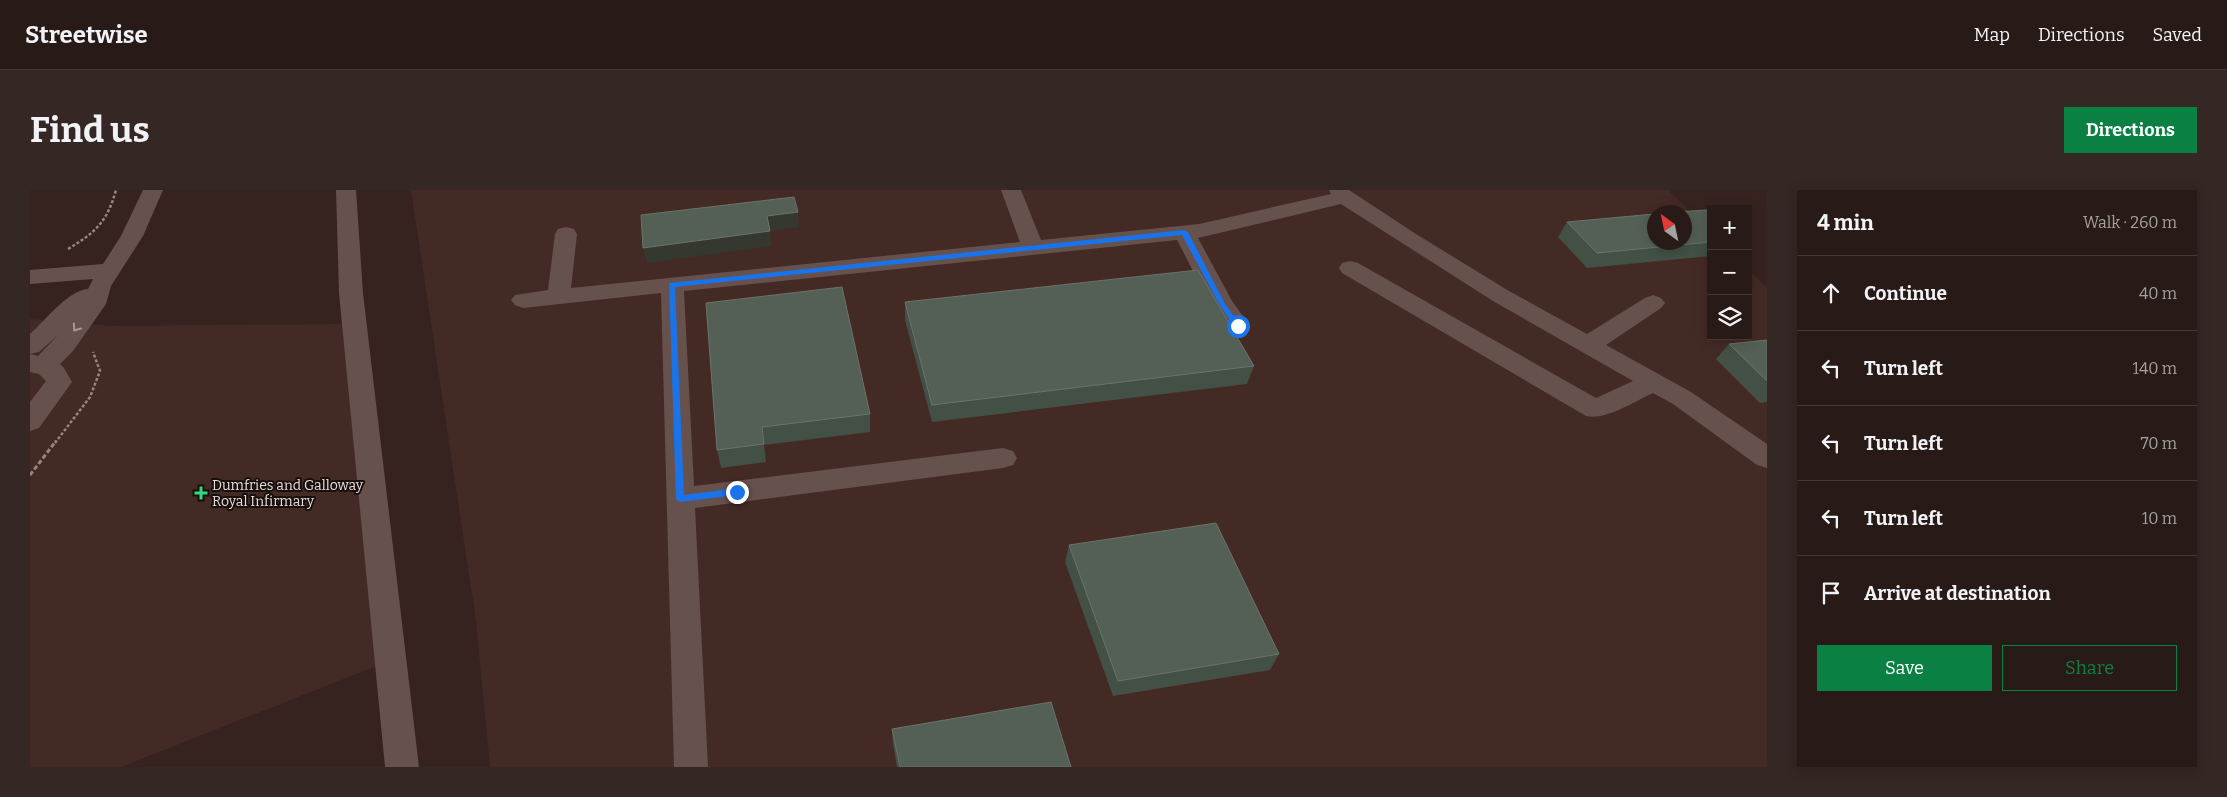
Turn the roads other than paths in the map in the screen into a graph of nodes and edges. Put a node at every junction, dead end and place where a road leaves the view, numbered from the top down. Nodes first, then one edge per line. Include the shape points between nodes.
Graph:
1 (153, 190) edge
2 (346, 190) edge
3 (1010, 190) edge
4 (1342, 193) edge
5 (1184, 232) junction
6 (566, 234) dead end
7 (1032, 248) junction
8 (1350, 268) dead end
9 (30, 277) edge
10 (106, 278) junction
11 (672, 285) junction
12 (559, 296) junction
13 (523, 300) dead end
14 (1653, 303) dead end
15 (1238, 326) dead end
16 (1588, 345) junction
17 (34, 358) edge
18 (1654, 382) junction
19 (30, 421) edge
20 (1004, 458) dead end
21 (1767, 458) edge
22 (680, 499) junction
23 (402, 767) edge
24 (691, 767) edge

1 - 10 street via 132,236
2 - 23 street via 351,293
3 - 7 street
4 - 5 street
4 - 16 street via 1408,239
5 - 7 street
5 - 15 street via 1222,304
6 - 12 street
7 - 11 street
8 - 18 street via 1595,409
9 - 10 street
10 - 17 street via 94,304 64,345
11 - 12 street
11 - 22 street
12 - 13 street
14 - 16 street
16 - 18 street
17 - 19 street via 54,372 59,382
18 - 21 street
20 - 22 street
22 - 24 street

